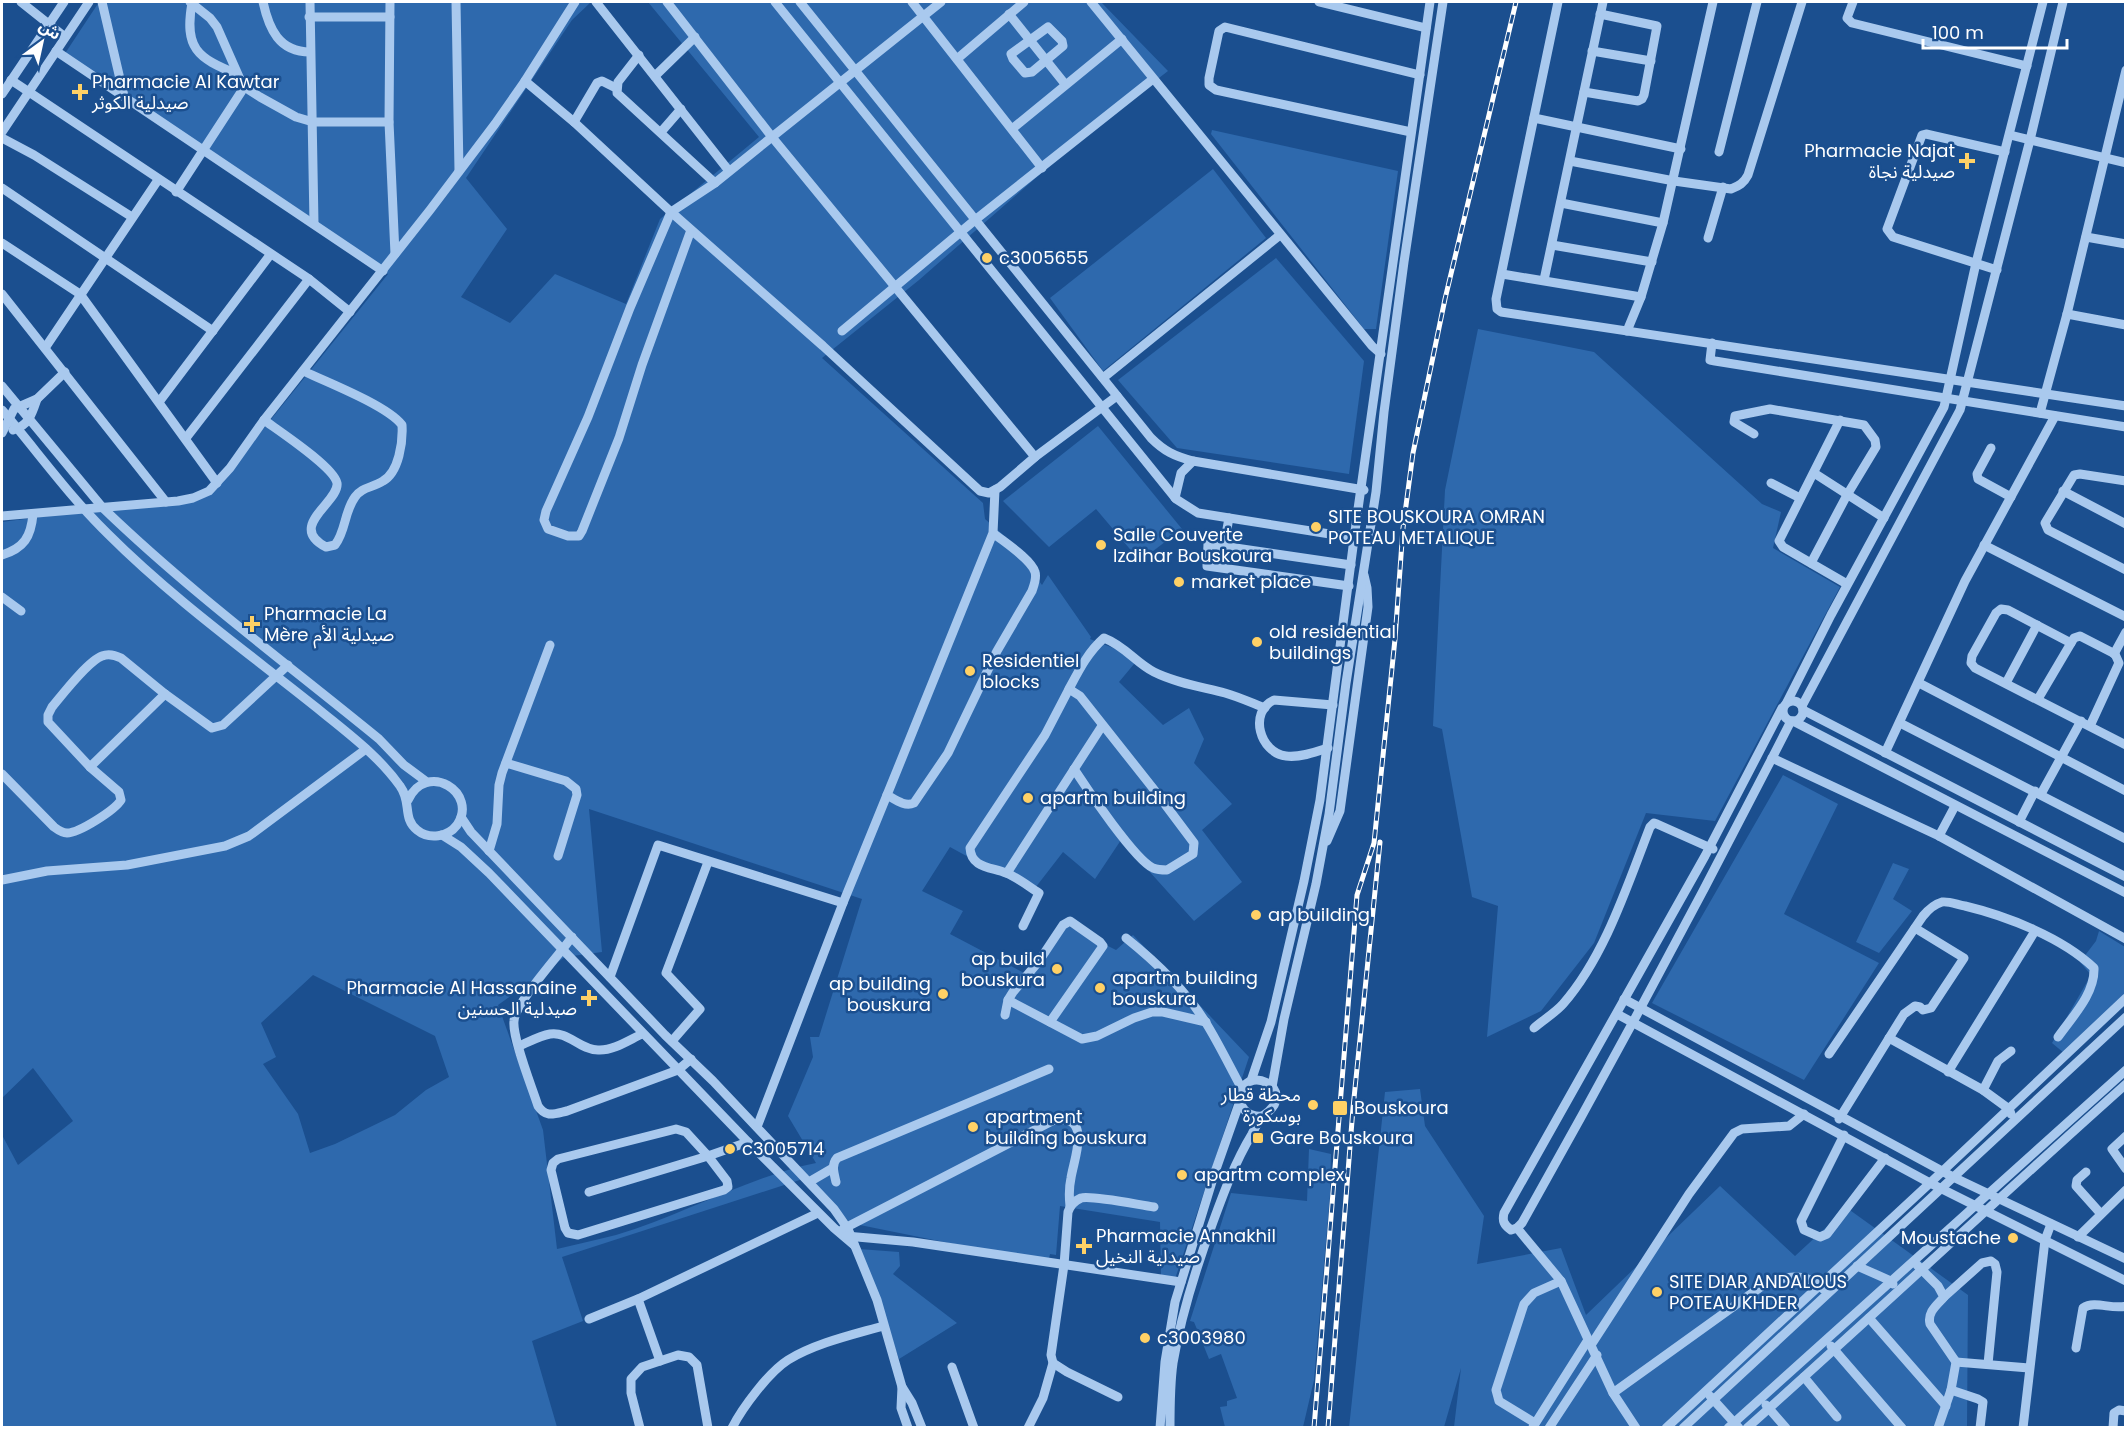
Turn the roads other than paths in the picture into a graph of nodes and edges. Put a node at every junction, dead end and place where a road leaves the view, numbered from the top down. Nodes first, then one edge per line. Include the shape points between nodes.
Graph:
1 (21, 2) edge
2 (64, 2) edge
3 (88, 2) edge
4 (102, 2) edge
5 (191, 2) edge
6 (263, 2) edge
7 (310, 2) edge
8 (390, 2) edge
9 (456, 2) edge
10 (575, 2) edge
11 (596, 2) edge
12 (667, 2) edge
13 (775, 2) edge
14 (800, 2) edge
15 (912, 2) edge
16 (941, 2) edge
17 (1024, 2) edge
18 (1091, 2) edge
19 (1318, 2) edge
20 (1430, 2) edge
21 (1443, 2) edge
22 (1558, 2) edge
23 (1604, 2) edge
24 (1713, 2) edge
25 (1757, 2) edge
26 (1802, 2) edge
27 (1853, 2) edge
28 (2043, 2) edge
29 (2063, 2) edge
30 (1009, 14) junction
31 (1600, 14) junction
32 (923, 15) junction
33 (309, 17) junction
34 (390, 18) junction
35 (49, 24) junction
36 (1426, 28) junction
37 (65, 37) junction
38 (695, 37) junction
39 (1030, 39) junction
40 (1122, 39) junction
41 (56, 51) junction
42 (1592, 51) junction
43 (310, 52) junction
44 (639, 56) junction
45 (957, 58) junction
46 (1047, 60) junction
47 (1651, 61) junction
48 (2027, 66) junction
49 (2126, 70) edge
50 (855, 71) junction
51 (237, 74) junction
52 (1420, 75) junction
53 (655, 76) junction
54 (1153, 79) junction
55 (11, 80) junction
56 (525, 81) junction
57 (840, 84) junction
58 (1065, 84) junction
59 (2124, 85) edge
60 (245, 86) junction
61 (616, 88) junction
62 (1584, 92) junction
63 (29, 93) junction
64 (2, 94) edge
65 (124, 96) junction
66 (681, 109) junction
67 (1534, 118) junction
68 (313, 122) junction
69 (574, 122) junction
70 (389, 123) junction
71 (1577, 127) junction
72 (1011, 129) junction
73 (2, 132) edge
74 (661, 132) junction
75 (1411, 132) junction
76 (2010, 135) junction
77 (772, 137) junction
78 (2, 138) edge
79 (2030, 140) junction
80 (1681, 149) junction
81 (204, 150) junction
82 (1719, 152) dead end
83 (2005, 152) junction
84 (2105, 160) junction
85 (1570, 161) junction
86 (2126, 163) edge
87 (1042, 168) junction
88 (459, 171) junction
89 (729, 171) junction
90 (158, 180) junction
91 (1674, 181) junction
92 (715, 183) junction
93 (2, 188) edge
94 (1723, 188) junction
95 (176, 192) junction
96 (1561, 203) junction
97 (671, 212) junction
98 (132, 217) junction
99 (975, 220) junction
100 (1663, 223) junction
101 (314, 224) junction
102 (691, 230) junction
103 (960, 234) junction
104 (1280, 235) junction
105 (2086, 237) junction
106 (1708, 238) dead end
107 (2, 243) edge
108 (1552, 244) junction
109 (2126, 244) edge
110 (395, 254) junction
111 (270, 255) junction
112 (106, 257) junction
113 (1652, 262) junction
114 (1976, 263) junction
115 (1997, 270) junction
116 (383, 271) junction
117 (1502, 274) junction
118 (309, 279) junction
119 (1544, 280) junction
120 (896, 287) junction
121 (2, 294) edge
122 (80, 294) junction
123 (1641, 297) junction
124 (350, 312) junction
125 (2067, 314) junction
126 (2126, 326) edge
127 (213, 331) junction
128 (1628, 331) junction
129 (842, 332) dead end
130 (1712, 343) junction
131 (45, 348) junction
132 (1381, 354) junction
133 (303, 371) junction
134 (65, 372) junction
135 (1103, 378) junction
136 (1950, 379) junction
137 (1968, 381) junction
138 (2, 386) edge
139 (2045, 392) junction
140 (1117, 396) junction
141 (1946, 397) junction
142 (37, 399) junction
143 (1964, 400) junction
144 (159, 402) junction
145 (18, 406) junction
146 (2126, 406) edge
147 (1104, 407) junction
148 (2040, 413) junction
149 (5, 414) edge
150 (2055, 416) junction
151 (29, 420) junction
152 (264, 420) junction
153 (1840, 420) junction
154 (2126, 427) edge
155 (17, 429) junction
156 (2, 433) edge
157 (1754, 434) dead end
158 (186, 438) junction
159 (1990, 448) dead end
160 (1035, 457) junction
161 (1192, 461) junction
162 (1814, 473) junction
163 (2126, 481) edge
164 (217, 483) junction
165 (1771, 483) dead end
166 (1361, 489) junction
167 (995, 490) junction
168 (2063, 491) junction
169 (1376, 492) junction
170 (1847, 495) junction
171 (2012, 497) junction
172 (1175, 498) junction
173 (1800, 498) junction
174 (166, 502) junction
175 (103, 508) junction
176 (86, 510) junction
177 (33, 514) junction
178 (1886, 514) junction
179 (2, 516) edge
180 (1229, 518) junction
181 (1903, 518) junction
182 (2126, 524) edge
183 (993, 533) junction
184 (1355, 538) junction
185 (1984, 545) junction
186 (1225, 546) junction
187 (2, 555) edge
188 (1811, 563) junction
189 (1351, 565) junction
190 (1220, 567) junction
191 (2126, 570) edge
192 (1847, 584) junction
193 (1349, 586) junction
194 (2, 597) edge
195 (21, 610) dead end
196 (1830, 615) junction
197 (2126, 617) edge
198 (1847, 623) junction
199 (2037, 625) junction
200 (2126, 632) edge
201 (2071, 643) junction
202 (550, 645) dead end
203 (2114, 654) junction
204 (288, 665) junction
205 (2121, 672) edge
206 (276, 675) junction
207 (1919, 683) junction
208 (2006, 683) junction
209 (1069, 689) junction
210 (165, 694) junction
211 (2038, 699) junction
212 (1333, 705) junction
213 (1785, 705) junction
214 (1265, 708) junction
215 (1802, 708) junction
216 (1792, 721) junction
217 (2080, 721) junction
218 (1900, 723) junction
219 (1102, 726) junction
220 (2090, 726) junction
221 (2126, 745) edge
222 (1328, 748) junction
223 (366, 749) junction
224 (1885, 753) junction
225 (2061, 757) junction
226 (1772, 758) junction
227 (506, 763) junction
228 (90, 767) junction
229 (1074, 770) junction
230 (2, 774) edge
231 (427, 782) junction
232 (1955, 789) junction
233 (2126, 791) edge
234 (2038, 793) junction
235 (887, 795) junction
236 (1970, 797) junction
237 (408, 800) junction
238 (1956, 806) junction
239 (461, 817) junction
240 (2019, 822) junction
241 (442, 835) junction
242 (1940, 836) junction
243 (2126, 839) edge
244 (1710, 847) junction
245 (489, 851) junction
246 (1723, 854) junction
247 (558, 856) dead end
248 (708, 862) junction
249 (1006, 873) junction
250 (2126, 877) edge
251 (2, 880) edge
252 (2126, 893) edge
253 (843, 903) junction
254 (1023, 926) dead end
255 (1915, 928) junction
256 (2035, 931) junction
257 (572, 937) junction
258 (1126, 938) dead end
259 (2126, 939) edge
260 (562, 950) junction
261 (610, 977) junction
262 (2126, 998) edge
263 (1624, 999) junction
264 (1008, 1000) junction
265 (1640, 1007) junction
266 (2113, 1009) junction
267 (1617, 1014) junction
268 (1005, 1015) dead end
269 (2125, 1018) edge
270 (1050, 1022) junction
271 (1206, 1022) junction
272 (1632, 1022) junction
273 (1534, 1028) dead end
274 (642, 1034) junction
275 (2058, 1037) dead end
276 (1889, 1038) junction
277 (672, 1041) junction
278 (519, 1046) junction
279 (2011, 1051) dead end
280 (1829, 1054) dead end
281 (691, 1059) junction
282 (1049, 1069) dead end
283 (678, 1070) junction
284 (2126, 1070) edge
285 (1948, 1072) junction
286 (1251, 1081) junction
287 (2126, 1084) edge
288 (1272, 1087) junction
289 (1242, 1089) junction
290 (1983, 1090) junction
291 (1800, 1094) junction
292 (1570, 1099) junction
293 (1240, 1101) junction
294 (1585, 1108) junction
295 (1792, 1108) junction
296 (2009, 1109) junction
297 (1804, 1114) junction
298 (1262, 1116) junction
299 (1841, 1116) junction
300 (2014, 1121) junction
301 (758, 1127) junction
302 (1834, 1129) junction
303 (1844, 1135) junction
304 (2126, 1136) edge
305 (748, 1142) junction
306 (708, 1156) junction
307 (1885, 1158) junction
308 (833, 1168) junction
309 (2126, 1169) edge
310 (1942, 1171) junction
311 (2086, 1172) dead end
312 (1953, 1177) junction
313 (809, 1182) junction
314 (836, 1182) dead end
315 (1930, 1183) junction
316 (1941, 1188) junction
317 (2126, 1190) edge
318 (589, 1192) dead end
319 (1988, 1194) junction
320 (1998, 1199) junction
321 (1975, 1204) junction
322 (1070, 1206) junction
323 (1154, 1207) dead end
324 (1986, 1210) junction
325 (818, 1213) junction
326 (2101, 1214) junction
327 (2050, 1224) junction
328 (1517, 1228) junction
329 (845, 1233) junction
330 (2078, 1237) junction
331 (2046, 1240) junction
332 (2126, 1259) edge
333 (1913, 1261) junction
334 (1064, 1265) junction
335 (1857, 1266) junction
336 (1922, 1269) junction
337 (1562, 1281) junction
338 (1891, 1281) junction
339 (2126, 1281) edge
340 (1181, 1282) junction
341 (1820, 1286) junction
342 (1899, 1290) junction
343 (1827, 1294) junction
344 (1944, 1297) junction
345 (638, 1299) junction
346 (2126, 1306) edge
347 (1869, 1318) junction
348 (589, 1319) dead end
349 (883, 1326) junction
350 (1826, 1340) junction
351 (1590, 1342) junction
352 (2076, 1348) dead end
353 (1834, 1350) junction
354 (1597, 1355) junction
355 (660, 1361) junction
356 (1956, 1362) junction
357 (1053, 1363) junction
358 (1988, 1364) junction
359 (952, 1367) dead end
360 (2029, 1368) junction
361 (1804, 1377) junction
362 (902, 1387) junction
363 (1951, 1390) junction
364 (1706, 1391) junction
365 (1613, 1393) junction
366 (1118, 1397) dead end
367 (1760, 1398) junction
368 (1713, 1399) junction
369 (1946, 1406) junction
370 (1769, 1408) junction
371 (2126, 1411) edge
372 (1837, 1417) dead end
373 (1534, 1425) edge
374 (736, 1426) edge
375 (1733, 1426) edge
376 (640, 1428) edge
377 (708, 1428) edge
378 (908, 1428) edge
379 (922, 1428) edge
380 (974, 1428) edge
381 (1028, 1428) edge
382 (1160, 1428) edge
383 (1170, 1428) edge
384 (1549, 1428) edge
385 (1636, 1428) edge
386 (1666, 1428) edge
387 (1683, 1428) edge
388 (1747, 1428) edge
389 (1786, 1428) edge
390 (1902, 1428) edge
391 (1938, 1428) edge
392 (1980, 1428) edge
393 (2023, 1428) edge
394 (2113, 1428) edge

1 - 35 street
2 - 35 street
3 - 37 street
4 - 65 street
5 - 51 street via 217,27
5 - 51 street via 189,26 196,50 207,61
6 - 43 street via 277,38 291,49
7 - 33 street
8 - 34 street
9 - 88 street
10 - 56 street
11 - 44 street
12 - 38 street
13 - 57 street
14 - 50 street
15 - 32 street
16 - 32 street
17 - 30 street
18 - 40 street
19 - 36 street
20 - 36 street
21 - 169 street via 1404,262
22 - 67 street
23 - 31 street
24 - 80 street
25 - 82 street
26 - 94 street via 1748,175 1738,186
27 - 48 street via 1847,18 1852,23
28 - 48 street
29 - 79 street
30 - 39 street
30 - 45 street
31 - 42 street
31 - 47 street via 1657,26
32 - 45 street
32 - 50 street
33 - 34 street
33 - 43 street
34 - 70 street
35 - 37 street
35 - 55 street
36 - 52 street
37 - 41 street
38 - 53 street
38 - 77 street
39 - 46 street
39 - 46 street via 1047,26 1062,41 1062,47
39 - 46 street via 1012,53 1013,59 1027,73
40 - 54 street
40 - 58 street
41 - 63 street
41 - 65 street
42 - 47 street
42 - 62 street
43 - 68 street
44 - 53 street
44 - 61 street
45 - 72 street
46 - 58 street
47 - 62 street via 1641,100
48 - 76 street
49 - 59 street
50 - 57 street
50 - 99 street
51 - 60 street
52 - 75 street
52 - 75 street via 1225,27 1219,31 1209,78 1209,85 1216,90
53 - 66 street
54 - 87 street
54 - 104 street
55 - 63 street
55 - 64 street
56 - 69 street
56 - 88 street
57 - 77 street
57 - 103 street
58 - 72 street
59 - 84 street
60 - 68 street via 282,110
60 - 81 street
61 - 69 street via 602,81 597,83
61 - 74 street via 619,96
62 - 71 street
63 - 73 street
63 - 90 street
65 - 81 street
66 - 74 street
66 - 89 street
67 - 71 street
67 - 117 street
68 - 70 street
68 - 101 street
69 - 97 street
70 - 110 street
71 - 80 street
71 - 85 street
72 - 87 street
74 - 92 street
75 - 132 street
76 - 79 street
76 - 83 street
77 - 89 street
77 - 120 street
78 - 98 street
79 - 84 street
79 - 115 street
80 - 91 street
81 - 95 street
81 - 101 street
83 - 114 street
83 - 114 street via 1922,135 1887,225 1893,237
84 - 86 street
84 - 105 street
85 - 91 street
85 - 96 street
87 - 99 street
88 - 110 street
89 - 92 street
90 - 95 street
90 - 98 street
91 - 94 street
91 - 100 street
92 - 97 street
93 - 112 street
94 - 106 street
95 - 111 street
96 - 100 street
96 - 108 street
97 - 102 street
97 - 102 street via 546,511 548,529 575,537 582,531 619,438
98 - 112 street
99 - 103 street
99 - 135 street
100 - 113 street
101 - 116 street
102 - 167 street via 972,485 984,492
103 - 120 street
103 - 147 street
104 - 132 street
104 - 135 street
105 - 109 street
105 - 125 street
107 - 122 street
108 - 113 street
108 - 119 street
110 - 116 street
111 - 118 street
111 - 127 street
112 - 122 street
112 - 127 street
113 - 123 street
114 - 115 street
114 - 136 street
115 - 137 street
116 - 124 street
117 - 119 street
117 - 128 street via 1496,304 1501,312
118 - 124 street
118 - 158 street
119 - 123 street
120 - 129 street
120 - 160 street
121 - 131 street
122 - 131 street
122 - 144 street
123 - 128 street
124 - 133 street
125 - 126 street
125 - 139 street
127 - 144 street
128 - 130 street
130 - 136 street
130 - 141 street via 1710,360
131 - 134 street
132 - 166 street
133 - 152 street
133 - 152 street via 380,408 402,425 399,455 391,472 382,482 363,488 356,495 335,545 326,547 312,536 315,518 336,490 335,478 302,447
134 - 142 street
134 - 174 street
135 - 140 street
136 - 137 street
136 - 141 street
137 - 139 street
137 - 143 street
138 - 145 street
139 - 146 street
139 - 148 street
140 - 147 street
140 - 161 street via 1165,451
141 - 143 street
141 - 178 street
142 - 145 street
142 - 151 street
143 - 148 street
143 - 181 street
144 - 158 street
145 - 149 street
145 - 151 street
147 - 160 street
147 - 172 street
148 - 150 street
149 - 155 street
149 - 156 street
150 - 154 street
150 - 171 street
151 - 155 street
151 - 175 street
152 - 164 street
153 - 157 street via 1770,409 1735,416 1734,422
153 - 162 street
153 - 170 street via 1864,425 1876,447
155 - 156 street
155 - 176 street
158 - 164 street
159 - 171 street via 1978,479
160 - 167 street
161 - 166 street
161 - 172 street via 1181,473
162 - 170 street
162 - 173 street
163 - 168 street via 2077,474
164 - 174 street via 201,495
165 - 173 street
166 - 169 street
166 - 184 street
167 - 183 street
168 - 182 street
168 - 191 street via 2045,521 2046,528
169 - 288 street via 1363,570 1368,607 1340,806 1322,854
170 - 178 street
170 - 188 street
171 - 185 street
172 - 180 street via 1198,513
173 - 188 street via 1779,541
174 - 175 street
175 - 176 street
175 - 204 street via 176,574
176 - 177 street
176 - 206 street via 148,572
177 - 179 street
177 - 187 street via 25,542
178 - 181 street
178 - 192 street
180 - 184 street
180 - 186 street
181 - 198 street
183 - 235 street
183 - 235 street via 1035,570 1032,591 948,753 916,801 908,805
184 - 189 street
185 - 197 street
185 - 207 street
186 - 189 street
186 - 190 street
186 - 190 street via 1208,544 1207,566
188 - 192 street
189 - 193 street
190 - 193 street
192 - 196 street
193 - 212 street
194 - 195 street
196 - 198 street
196 - 213 street
198 - 215 street
199 - 201 street
199 - 208 street
199 - 208 street via 2001,609 1972,656 1975,668
200 - 203 street
201 - 203 street via 2080,636
201 - 211 street
202 - 227 street
203 - 205 street
204 - 206 street
204 - 231 street
205 - 220 street
206 - 210 street via 215,728
206 - 223 street
207 - 218 street
207 - 225 street
208 - 211 street
209 - 214 street via 1094,647 1104,639 1131,653 1152,671
209 - 219 street via 1080,696
209 - 249 street via 1045,735 970,848 971,856 980,865
210 - 228 street
210 - 228 street via 117,656 105,655 93,661 52,707 47,718
211 - 217 street
212 - 214 street via 1281,700 1270,702
212 - 222 street
213 - 215 street via 1793,700
213 - 216 street via 1785,718
213 - 244 street
214 - 222 street via 1260,719 1261,733 1272,750 1287,757
215 - 216 street via 1802,716
215 - 224 street
216 - 226 street
216 - 238 street
217 - 220 street
217 - 225 street
218 - 224 street
218 - 234 street
219 - 229 street
219 - 229 street via 1190,837 1194,854 1167,870 1153,868 1143,861
220 - 221 street
222 - 286 street via 1299,904 1271,1022
223 - 237 street via 393,777
223 - 251 street via 249,836 225,846 127,865 47,871
224 - 232 street
225 - 233 street
225 - 234 street
226 - 242 street
226 - 246 street
227 - 245 street
227 - 247 street via 566,781 576,789 578,795
228 - 230 street via 118,792 121,800 111,811 66,833 54,827
229 - 249 street
231 - 237 street via 416,788
231 - 239 street via 438,781 452,788 461,800
232 - 236 street
232 - 238 street via 1949,795
234 - 240 street
234 - 243 street
235 - 253 street
236 - 238 street via 1969,805
236 - 240 street
237 - 241 street via 412,825 426,835
238 - 242 street
238 - 252 street
239 - 241 street via 451,831
239 - 245 street
240 - 250 street
241 - 260 street via 461,847
242 - 259 street
244 - 246 street
244 - 263 street
244 - 273 street via 1657,824 1650,827 1599,949 1562,1006
245 - 257 street
246 - 265 street
248 - 253 street
248 - 261 street via 658,845
248 - 277 street via 666,973 700,1009
249 - 254 street via 1039,893
253 - 301 street
255 - 256 street via 1927,911 1944,902 2007,917
255 - 276 street via 1964,958 1930,1008 1915,1006 1906,1012
255 - 280 street
256 - 275 street via 2094,968 2087,996
256 - 285 street
257 - 260 street
257 - 261 street
258 - 271 street via 1161,967
260 - 274 street
260 - 278 street via 515,1015
261 - 277 street
262 - 266 street
263 - 265 street
263 - 267 street
264 - 268 street
264 - 270 street
264 - 270 street via 1063,925 1070,921 1103,946
265 - 272 street
265 - 291 street
266 - 269 street
266 - 296 street
267 - 272 street
267 - 292 street
269 - 300 street
270 - 271 street via 1086,1039 1152,1012
271 - 289 street
272 - 294 street
272 - 295 street
274 - 278 street via 609,1049 588,1049 565,1036 552,1034
274 - 283 street
276 - 285 street
276 - 299 street
277 - 281 street
278 - 283 street via 538,1106 546,1115
279 - 290 street via 1998,1061
281 - 283 street
281 - 301 street
282 - 308 street via 837,1158
283 - 305 street
284 - 319 street
285 - 290 street
286 - 288 street via 1260,1080
286 - 289 street
287 - 320 street
288 - 298 street via 1275,1105
289 - 293 street
290 - 296 street
291 - 295 street
291 - 299 street
292 - 294 street
292 - 328 street via 1504,1213 1506,1226 1511,1230
293 - 298 street via 1252,1115
293 - 340 street
294 - 328 street
295 - 297 street
296 - 300 street
296 - 310 street
297 - 302 street
297 - 351 street via 1789,1126 1734,1133
298 - 383 street via 1230,1177 1183,1314 1172,1366
299 - 302 street
299 - 310 street
300 - 312 street
301 - 313 street
302 - 303 street
303 - 307 street
303 - 307 street via 1801,1221 1804,1230 1820,1237 1827,1234
304 - 309 street via 2112,1149
305 - 306 street
305 - 325 street
306 - 306 street via 686,1132 676,1129 558,1159 551,1170 567,1231 578,1235 724,1190 727,1181
306 - 318 street
307 - 315 street
308 - 313 street
308 - 314 street
310 - 312 street
310 - 315 street
311 - 326 street via 2076,1185
312 - 316 street
312 - 319 street
313 - 329 street
315 - 316 street
315 - 341 street
316 - 321 street
316 - 335 street
317 - 326 street
319 - 320 street
319 - 321 street
320 - 324 street
320 - 327 street
321 - 324 street
321 - 333 street
322 - 323 street via 1086,1197
322 - 329 street via 1070,1181 1079,1139 1073,1124 1062,1119
322 - 334 street
324 - 331 street
324 - 336 street
325 - 329 street
325 - 345 street
326 - 330 street
327 - 330 street
327 - 331 street
328 - 337 street
329 - 334 street
329 - 349 street via 877,1300
330 - 332 street
331 - 339 street
331 - 360 street
333 - 336 street
333 - 338 street
334 - 340 street
334 - 357 street
335 - 338 street
335 - 343 street
336 - 342 street
336 - 344 street
337 - 351 street
337 - 373 street via 1534,1293 1524,1304 1496,1390 1500,1401
338 - 342 street
338 - 350 street
340 - 382 street via 1168,1340
341 - 343 street
341 - 364 street
341 - 365 street via 1794,1277 1762,1286
342 - 347 street
343 - 368 street
344 - 356 street via 1929,1319
344 - 358 street via 1982,1263 1995,1264
345 - 348 street
345 - 355 street
346 - 352 street via 2089,1304 2083,1308
347 - 353 street
347 - 369 street
349 - 362 street
349 - 374 street via 787,1360 743,1408
350 - 353 street
350 - 367 street
351 - 354 street
351 - 373 street
353 - 361 street
353 - 390 street
354 - 365 street
354 - 384 street
355 - 376 street via 642,1367 631,1379
355 - 377 street via 678,1354 693,1360 699,1373
356 - 358 street
356 - 363 street
357 - 366 street
357 - 381 street via 1043,1398
358 - 360 street
359 - 380 street
360 - 393 street
361 - 370 street
361 - 372 street
362 - 378 street via 900,1401
362 - 379 street
363 - 369 street
363 - 392 street via 1983,1402
364 - 368 street
364 - 386 street
365 - 385 street
367 - 370 street
367 - 375 street
368 - 375 street
368 - 387 street
369 - 391 street
370 - 388 street
370 - 389 street
371 - 394 street via 2114,1413

